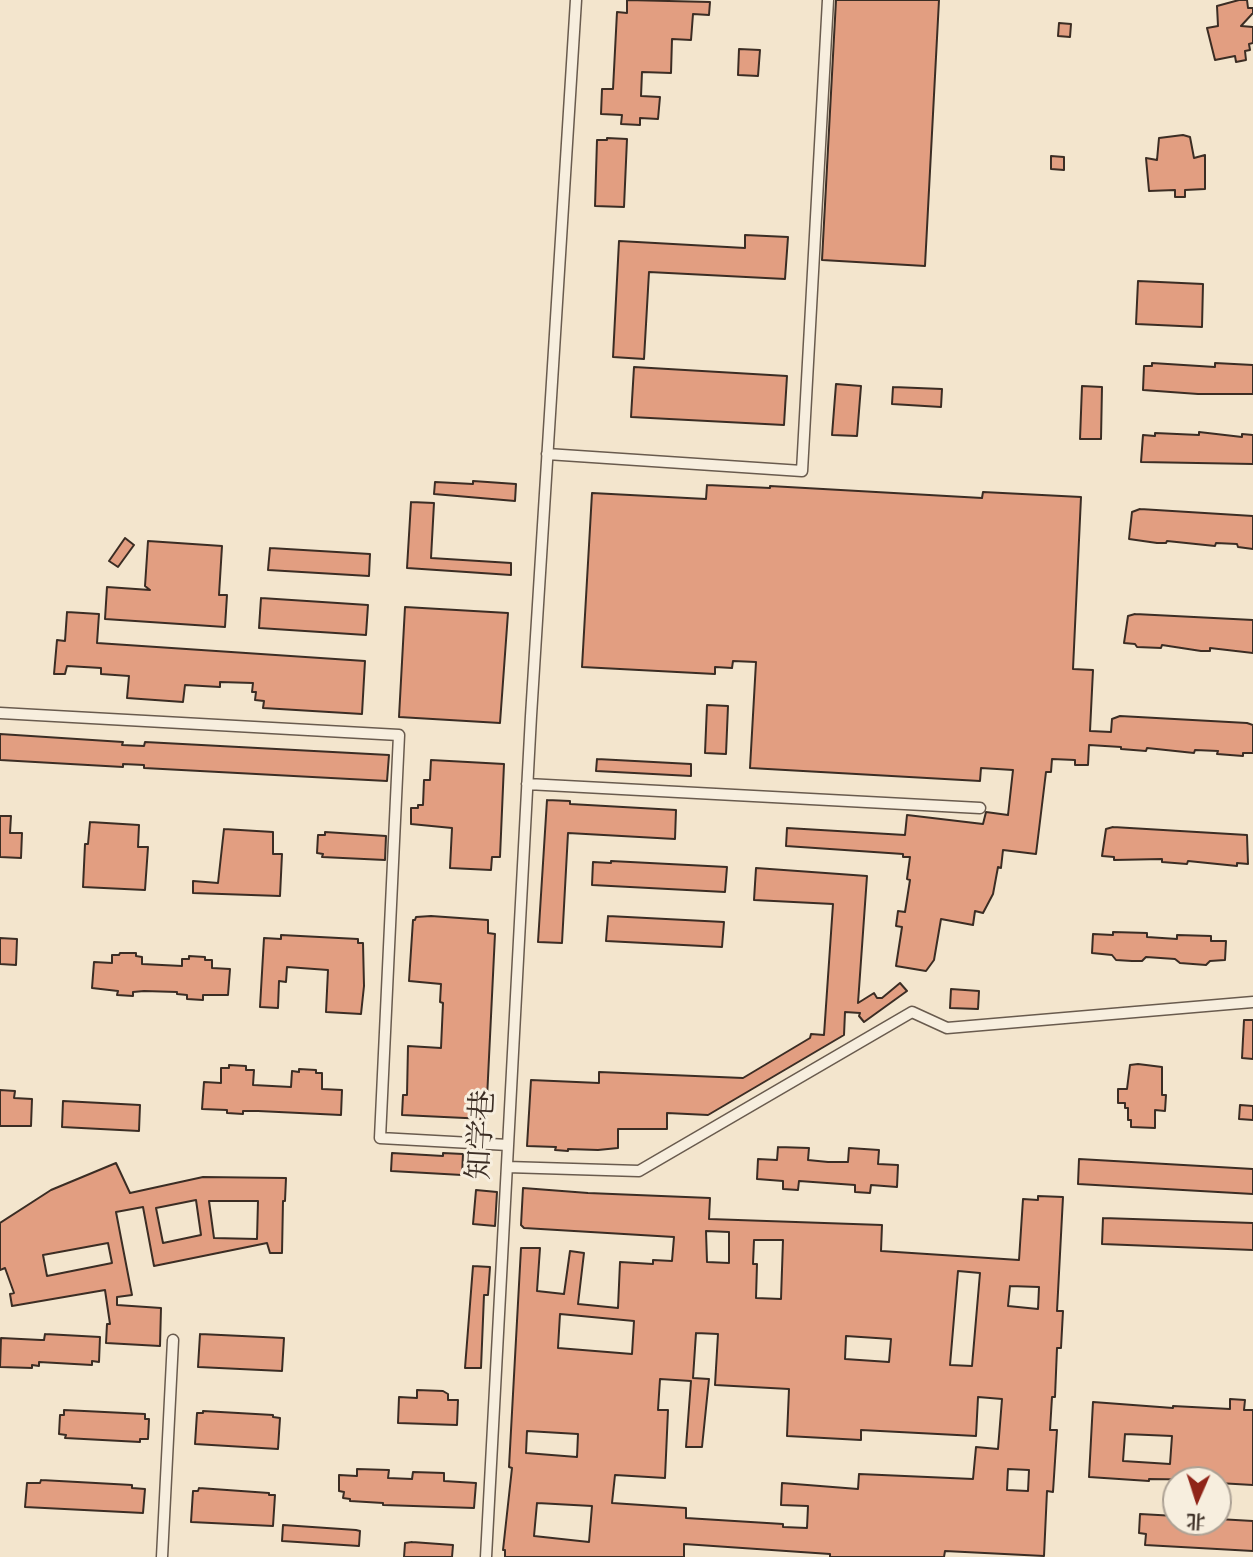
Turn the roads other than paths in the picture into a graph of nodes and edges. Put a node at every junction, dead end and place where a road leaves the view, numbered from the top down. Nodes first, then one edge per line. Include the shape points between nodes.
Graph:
1 (576, 0) edge
2 (828, 0) edge
3 (547, 454) junction
4 (0, 713) edge
5 (527, 784) junction
6 (980, 808) dead end
7 (1253, 1002) edge
8 (508, 1145) junction
9 (507, 1167) junction
10 (173, 1340) dead end
11 (162, 1557) edge
12 (486, 1557) edge

1 - 3 street, 知学巷
2 - 3 street via 802,471
3 - 5 street, 知学巷
4 - 8 street via 399,735 380,1139
5 - 6 street
5 - 8 street, 知学巷
7 - 9 street via 947,1028 912,1012 639,1171
8 - 9 street, 知学巷
9 - 12 street, 知学巷
10 - 11 street

